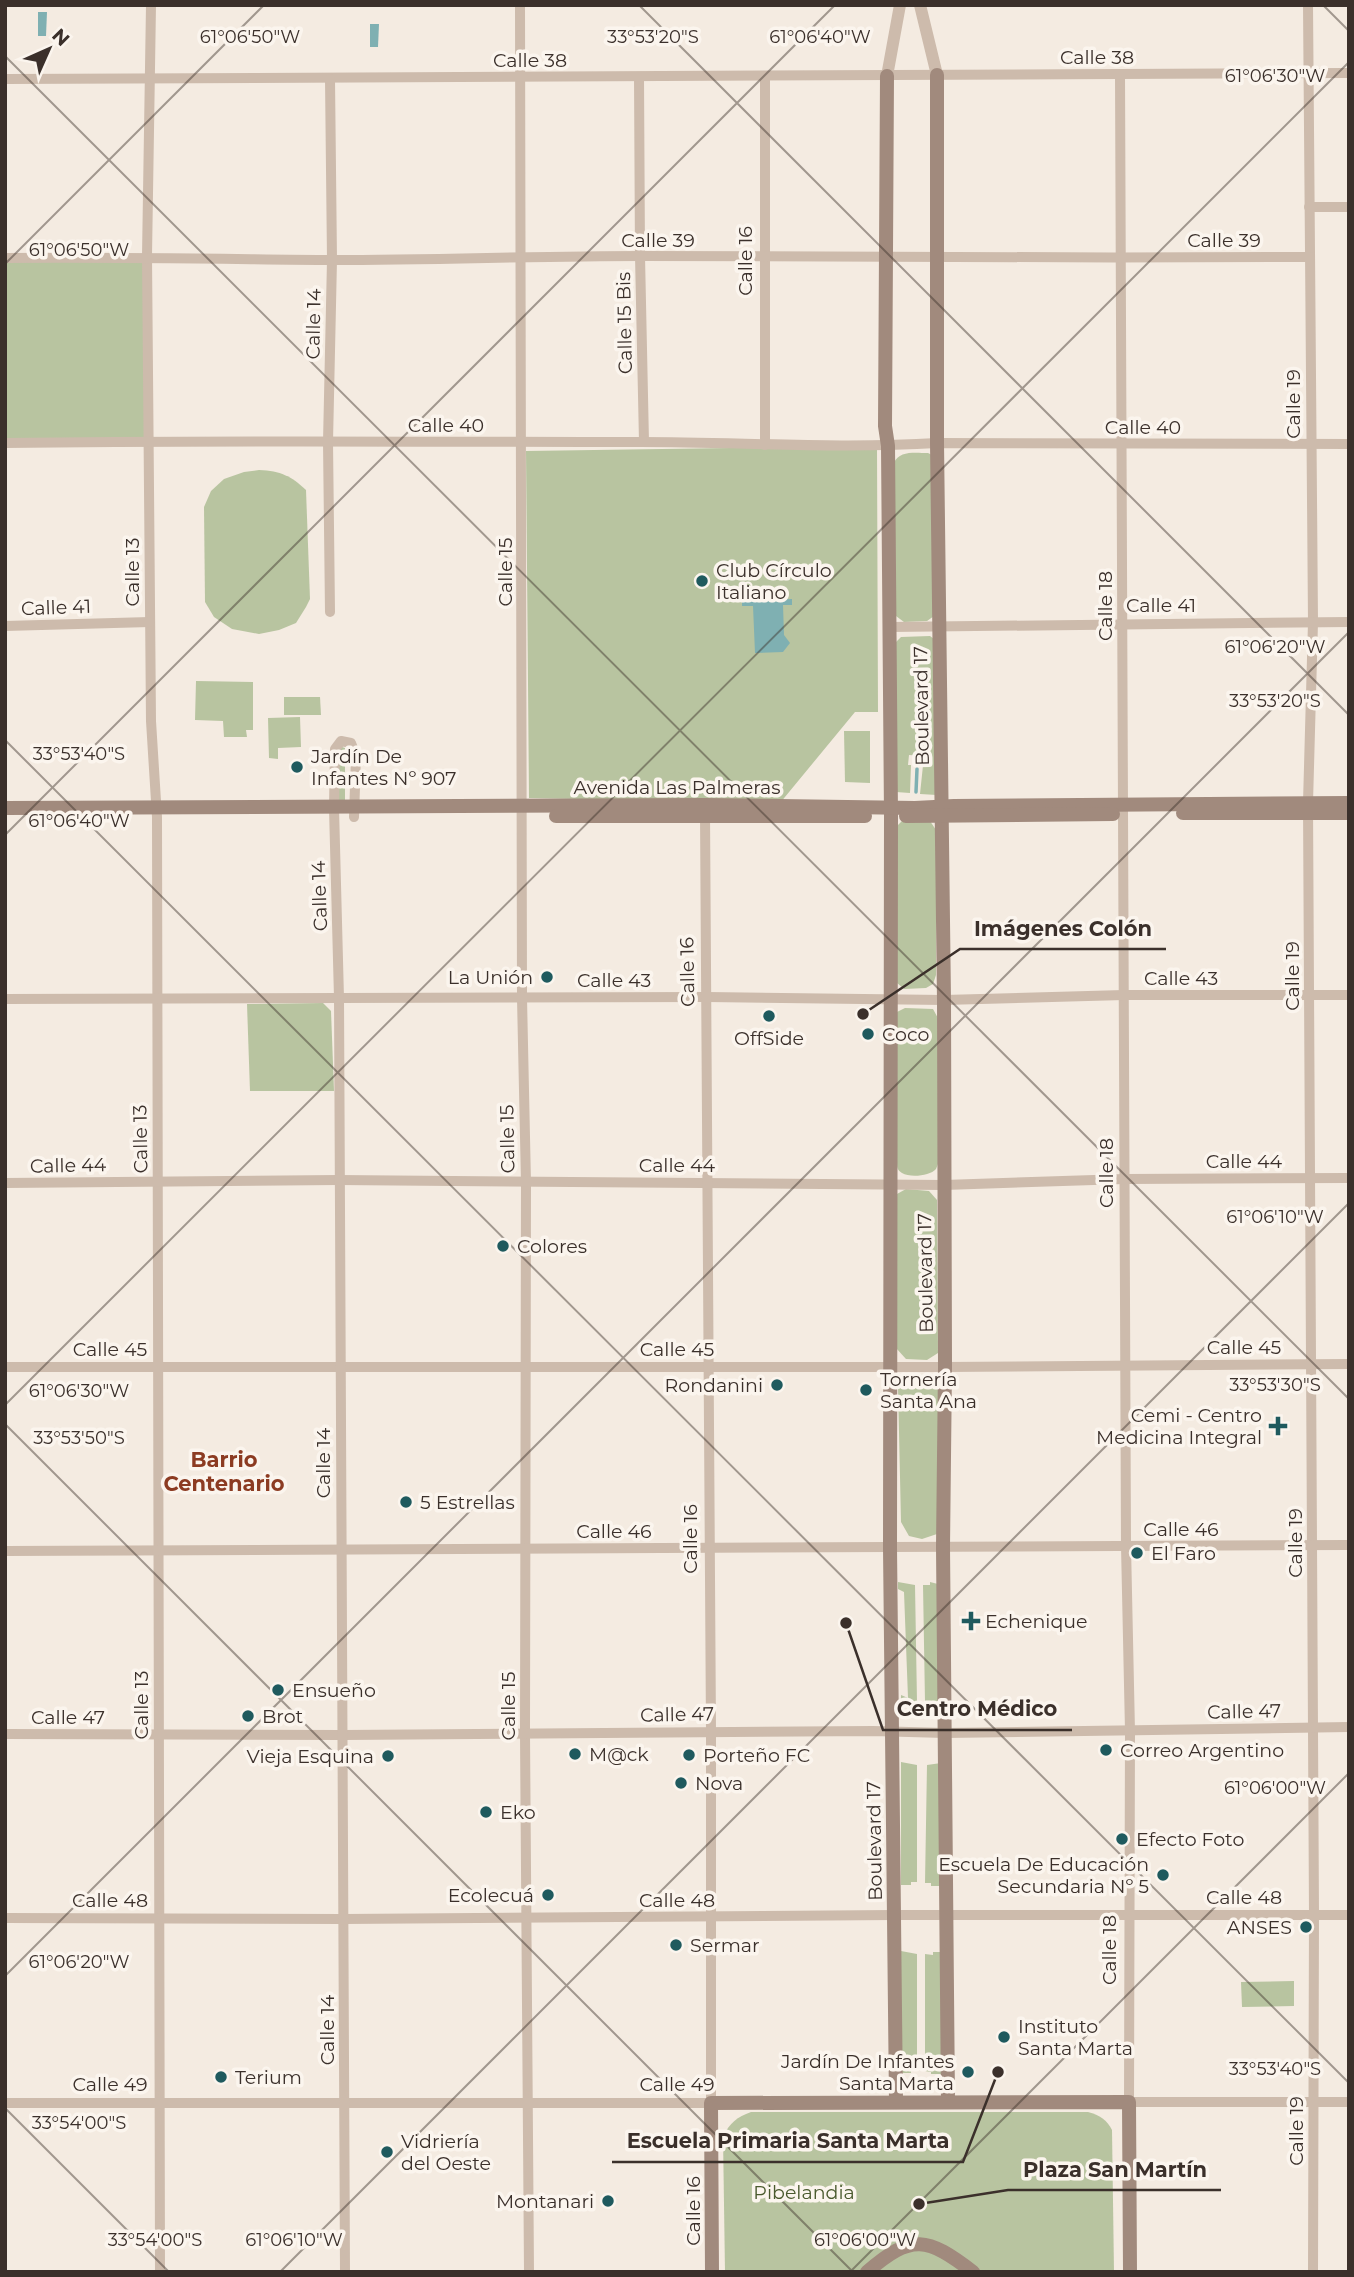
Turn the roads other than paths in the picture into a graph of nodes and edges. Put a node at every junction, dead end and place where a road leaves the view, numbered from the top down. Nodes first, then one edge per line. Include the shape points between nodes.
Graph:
1 (151, 5) edge
2 (520, 5) edge
3 (900, 5) edge
4 (920, 5) edge
5 (1308, 5) edge
6 (1349, 73) edge
7 (1308, 74) junction
8 (937, 75) junction
9 (1120, 75) junction
10 (765, 76) junction
11 (887, 76) junction
12 (639, 77) junction
13 (520, 78) junction
14 (5, 79) edge
15 (330, 79) junction
16 (152, 80) junction
17 (1310, 207) junction
18 (1349, 207) edge
19 (147, 256) junction
20 (640, 256) junction
21 (886, 256) junction
22 (939, 256) junction
23 (1122, 257) junction
24 (1310, 257) junction
25 (5, 258) edge
26 (764, 258) junction
27 (521, 259) junction
28 (332, 260) junction
29 (149, 441) junction
30 (328, 442) junction
31 (645, 442) junction
32 (5, 443) edge
33 (522, 443) junction
34 (937, 443) junction
35 (1123, 444) junction
36 (1311, 444) junction
37 (1349, 444) edge
38 (765, 445) junction
39 (888, 446) junction
40 (330, 612) dead end
41 (150, 622) junction
42 (1312, 622) junction
43 (1349, 622) edge
44 (1124, 623) junction
45 (5, 626) edge
46 (940, 626) junction
47 (890, 627) junction
48 (1349, 803) edge
49 (5, 808) edge
50 (1309, 808) junction
51 (1124, 809) junction
52 (705, 811) junction
53 (891, 811) junction
54 (334, 812) junction
55 (354, 812) junction
56 (523, 812) junction
57 (942, 812) junction
58 (157, 813) junction
59 (1349, 813) edge
60 (5, 817) edge
61 (1125, 995) junction
62 (1310, 995) junction
63 (1349, 995) edge
64 (707, 997) junction
65 (155, 998) junction
66 (339, 998) junction
67 (522, 998) junction
68 (890, 998) junction
69 (5, 999) edge
70 (944, 1000) junction
71 (1349, 1178) edge
72 (1125, 1179) junction
73 (1311, 1179) junction
74 (338, 1180) junction
75 (158, 1181) junction
76 (708, 1182) junction
77 (5, 1183) edge
78 (526, 1183) junction
79 (890, 1185) junction
80 (944, 1185) junction
81 (1311, 1364) junction
82 (1349, 1364) edge
83 (340, 1365) junction
84 (1126, 1365) junction
85 (158, 1366) junction
86 (5, 1367) edge
87 (524, 1367) junction
88 (709, 1367) junction
89 (891, 1367) junction
90 (946, 1367) junction
91 (1312, 1545) junction
92 (1349, 1545) edge
93 (1126, 1546) junction
94 (943, 1547) junction
95 (341, 1548) junction
96 (525, 1548) junction
97 (709, 1548) junction
98 (890, 1548) junction
99 (158, 1550) junction
100 (5, 1551) edge
101 (1313, 1727) junction
102 (1349, 1727) edge
103 (711, 1731) junction
104 (892, 1731) junction
105 (1130, 1731) junction
106 (945, 1733) junction
107 (5, 1734) edge
108 (525, 1734) junction
109 (158, 1735) junction
110 (343, 1735) junction
111 (894, 1915) junction
112 (946, 1915) junction
113 (1128, 1915) junction
114 (1314, 1915) junction
115 (1349, 1915) edge
116 (161, 1917) junction
117 (528, 1917) junction
118 (710, 1917) junction
119 (5, 1918) edge
120 (344, 1919) junction
121 (344, 2102) junction
122 (896, 2102) junction
123 (948, 2102) junction
124 (1129, 2102) junction
125 (1313, 2102) junction
126 (1349, 2102) edge
127 (5, 2103) edge
128 (159, 2103) junction
129 (528, 2103) junction
130 (711, 2103) junction
131 (160, 2272) edge
132 (345, 2272) edge
133 (530, 2272) edge
134 (712, 2272) edge
135 (867, 2272) edge
136 (973, 2272) edge
137 (1130, 2272) edge
138 (1313, 2272) edge

1 - 16 street, Calle 13
2 - 13 street, Calle 15
3 - 11 street
4 - 8 street
5 - 7 street, Calle 19
6 - 7 street, Calle 38
7 - 9 street, Calle 38
7 - 17 street, Calle 19
8 - 9 street, Calle 38
8 - 11 street, Calle 38
8 - 22 main road, Boulevard 17
9 - 23 street, Calle 18
10 - 11 street, Calle 38
10 - 12 street, Calle 38
10 - 26 street, Calle 16
11 - 21 main road, Boulevard 17
12 - 13 street, Calle 38
12 - 20 street, Calle 15 Bis
13 - 15 street, Calle 38
13 - 27 street, Calle 15
14 - 16 street, Calle 38
15 - 16 street, Calle 38
15 - 28 street, Calle 14
16 - 19 street, Calle 13
17 - 18 street
17 - 24 street, Calle 19
19 - 25 street, Calle 39
19 - 28 street, Calle 39
19 - 29 street, Calle 13
20 - 26 street, Calle 39
20 - 27 street, Calle 39
20 - 31 street, Calle 15 Bis
21 - 22 street, Calle 39
21 - 26 street, Calle 39
21 - 39 main road, Boulevard 17
22 - 23 street, Calle 39
22 - 34 main road, Boulevard 17
23 - 24 street, Calle 39
23 - 35 street, Calle 18
24 - 36 street, Calle 19
26 - 38 street, Calle 16
27 - 28 street, Calle 39
27 - 33 street, Calle 15
28 - 30 street, Calle 14
29 - 30 street, Calle 40
29 - 32 street, Calle 40
29 - 41 street, Calle 13
30 - 33 street, Calle 40
30 - 40 street, Calle 14
31 - 33 street, Calle 40
31 - 38 street, Calle 40
33 - 56 street, Calle 15
34 - 35 street, Calle 40
34 - 39 street, Calle 40
34 - 46 main road, Boulevard 17
35 - 36 street, Calle 40
35 - 44 street, Calle 18
36 - 37 street, Calle 40
36 - 42 street, Calle 19
38 - 39 street, Calle 40
39 - 47 main road, Boulevard 17
41 - 45 street, Calle 41
41 - 58 street, Calle 13
42 - 43 street, Calle 41
42 - 44 street, Calle 41
42 - 50 street, Calle 19
44 - 46 street, Calle 41
44 - 51 street, Calle 18
46 - 47 street, Calle 41
46 - 57 main road, Boulevard 17
47 - 53 main road, Boulevard 17
48 - 50 main road, Avenida Las Palmeras
49 - 58 main road, Avenida Las Palmeras
50 - 51 main road, Avenida Las Palmeras
50 - 59 main road, Avenida Las Palmeras
50 - 62 street, Calle 19
51 - 57 main road, Avenida Las Palmeras
51 - 61 street, Calle 18
52 - 53 main road, Avenida Las Palmeras
52 - 56 main road, Avenida Las Palmeras
52 - 64 street, Calle 16
53 - 57 main road, Avenida Las Palmeras
53 - 68 main road, Boulevard 17
54 - 55 main road, Avenida Las Palmeras
54 - 55 street, Calle 14 via 335,749 341,741 351,743 356,755
54 - 58 main road, Avenida Las Palmeras
54 - 66 street, Calle 14
55 - 56 main road, Avenida Las Palmeras
56 - 67 street, Calle 15
57 - 70 main road, Boulevard 17
58 - 60 main road, Avenida Las Palmeras
58 - 65 street, Calle 13
61 - 62 street, Calle 43
61 - 70 street, Calle 43
61 - 72 street, Calle 18
62 - 63 street, Calle 43
62 - 73 street, Calle 19
64 - 67 street, Calle 43
64 - 68 street, Calle 43
64 - 76 street, Calle 16
65 - 66 street, Calle 43
65 - 69 street, Calle 43
65 - 75 street, Calle 13
66 - 67 street, Calle 43
66 - 74 street, Calle 14
67 - 78 street, Calle 15
68 - 70 street, Calle 43
68 - 79 main road, Boulevard 17
70 - 80 main road, Boulevard 17
71 - 73 street, Calle 44
72 - 73 street, Calle 44
72 - 80 street, Calle 44
72 - 84 street, Calle 18
73 - 81 street, Calle 19
74 - 75 street, Calle 44
74 - 78 street, Calle 44
74 - 83 street, Calle 14
75 - 77 street, Calle 44
75 - 85 street, Calle 13
76 - 78 street, Calle 44
76 - 79 street, Calle 44
76 - 88 street, Calle 16
78 - 87 street, Calle 15
79 - 80 street, Calle 44
79 - 89 main road, Boulevard 17
80 - 90 main road, Boulevard 17
81 - 82 street, Calle 45
81 - 84 street, Calle 45
81 - 91 street, Calle 19
83 - 85 street, Calle 45
83 - 87 street, Calle 45
83 - 95 street, Calle 14
84 - 90 street, Calle 45
84 - 93 street, Calle 18
85 - 86 street, Calle 45
85 - 99 street, Calle 13
87 - 88 street, Calle 45
87 - 96 street, Calle 15
88 - 89 street, Calle 45
88 - 97 street, Calle 16
89 - 90 street, Calle 45
89 - 98 main road, Boulevard 17
90 - 94 main road, Boulevard 17
91 - 92 street, Calle 46
91 - 93 street, Calle 46
91 - 101 street, Calle 19
93 - 94 street, Calle 46
93 - 105 street, Calle 18
94 - 98 street, Calle 46
94 - 106 main road, Boulevard 17
95 - 96 street, Calle 46
95 - 99 street, Calle 46
95 - 110 street, Calle 14
96 - 97 street, Calle 46
96 - 108 street, Calle 15
97 - 98 street, Calle 46
97 - 103 street, Calle 16
98 - 104 main road, Boulevard 17
99 - 100 street, Calle 46
99 - 109 street, Calle 13
101 - 102 street, Calle 47
101 - 105 street, Calle 47
101 - 114 street, Calle 19
103 - 104 street, Calle 47
103 - 108 street, Calle 47
103 - 118 street, Calle 16
104 - 106 street, Calle 47
104 - 111 main road, Boulevard 17
105 - 106 street, Calle 47
105 - 113 street, Calle 18
106 - 112 main road, Boulevard 17
107 - 109 street, Calle 47
108 - 110 street, Calle 47
108 - 117 street, Calle 15
109 - 110 street, Calle 47
109 - 116 street, Calle 13
110 - 120 street, Calle 14
111 - 112 street, Calle 48
111 - 118 street, Calle 48
111 - 122 main road, Boulevard 17
112 - 113 street, Calle 48
112 - 123 main road, Boulevard 17
113 - 114 street, Calle 48
113 - 124 street, Calle 18
114 - 115 street, Calle 48
114 - 125 street, Calle 19
116 - 119 street, Calle 48
116 - 120 street, Calle 48
116 - 128 street, Calle 13
117 - 118 street, Calle 48
117 - 120 street, Calle 48
117 - 129 street, Calle 15
118 - 130 street, Calle 16
120 - 121 street, Calle 14
121 - 128 street, Calle 49
121 - 129 street, Calle 49
121 - 132 street, Calle 14
122 - 123 main road, Calle 49
122 - 130 main road, Calle 49
123 - 124 main road, Calle 49
124 - 125 street, Calle 49
124 - 137 main road, Calle 18
125 - 126 street, Calle 49
125 - 138 street, Calle 19
127 - 128 street, Calle 49
128 - 131 street, Calle 13
129 - 130 street, Calle 49
129 - 133 street, Calle 15
130 - 134 main road, Calle 16
135 - 136 main road via 898,2248 922,2243

